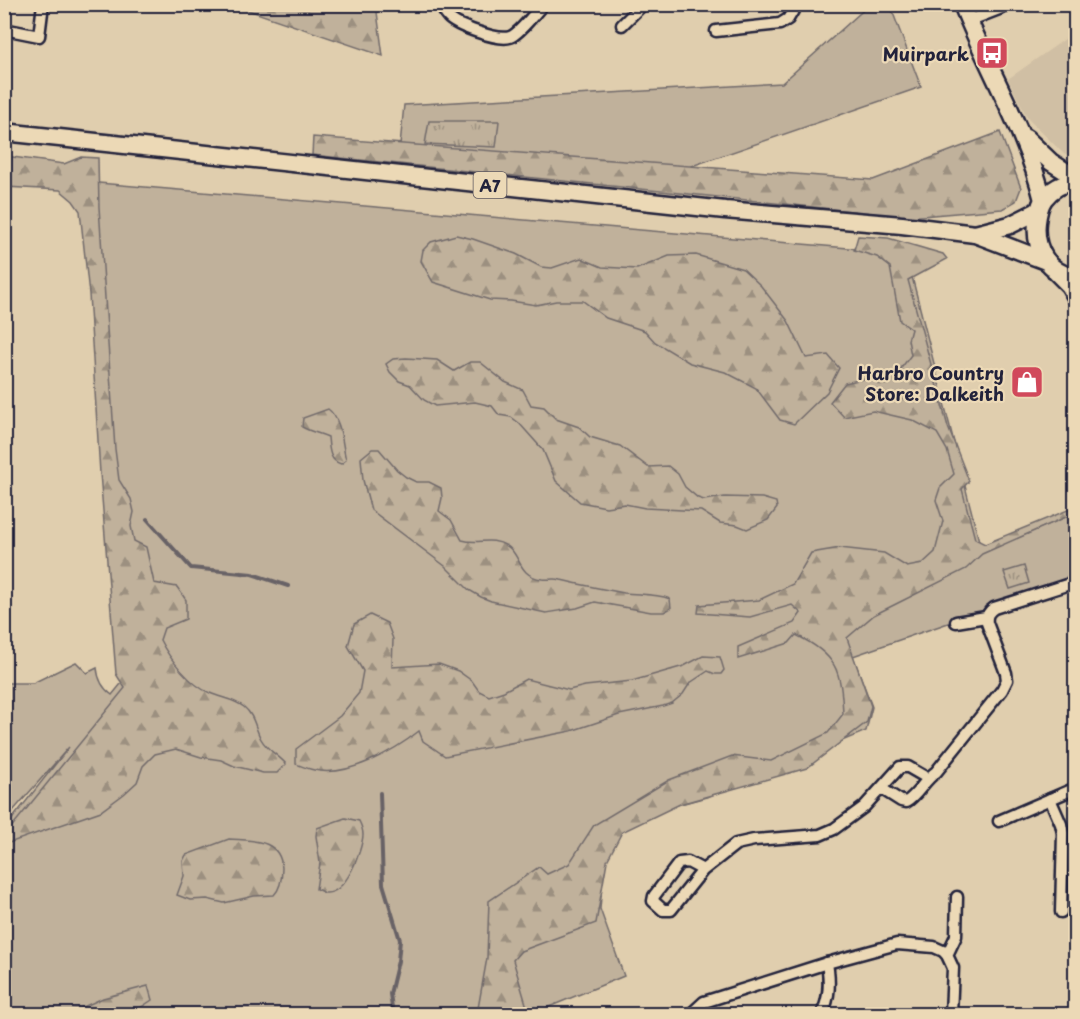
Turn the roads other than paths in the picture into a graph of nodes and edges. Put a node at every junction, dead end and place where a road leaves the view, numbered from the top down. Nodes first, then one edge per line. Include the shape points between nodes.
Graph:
1 (44, 4) edge
2 (443, 4) edge
3 (543, 4) edge
4 (643, 4) edge
5 (797, 4) edge
6 (962, 4) edge
7 (1012, 4) edge
8 (968, 21) junction
9 (622, 25) dead end
10 (4, 29) edge
11 (717, 31) dead end
12 (4, 132) edge
13 (1021, 133) junction
14 (1076, 178) edge
15 (1041, 206) junction
16 (975, 234) junction
17 (1050, 266) junction
18 (1076, 278) edge
19 (1076, 297) edge
20 (1076, 582) edge
21 (986, 617) junction
22 (957, 622) dead end
23 (927, 778) junction
24 (1076, 788) edge
25 (882, 789) junction
26 (1050, 799) junction
27 (999, 821) dead end
28 (703, 870) junction
29 (957, 897) dead end
30 (1061, 912) dead end
31 (947, 955) junction
32 (827, 963) junction
33 (691, 1014) edge
34 (822, 1014) edge
35 (951, 1014) edge

1 - 10 street via 39,36
2 - 3 street via 448,17 458,25 500,38 513,36
4 - 9 street
5 - 11 street via 780,24
6 - 8 main road
7 - 8 street
8 - 13 main road
12 - 16 main road, A7
13 - 14 main road via 1051,162
13 - 15 main road via 1036,172
14 - 15 main road via 1058,185
15 - 16 main road, A7 via 1010,225
15 - 17 main road via 1035,234
16 - 17 main road, A7
17 - 18 main road
17 - 19 main road
20 - 21 street via 994,608
21 - 22 street
21 - 23 street via 1006,673 1005,685 936,772
23 - 25 street via 904,766
23 - 25 street via 906,802
24 - 26 street
25 - 28 street via 834,829 820,835 736,844
26 - 27 street
26 - 30 street via 1063,833
28 - 28 street via 671,910 663,910 653,901 680,863 688,862
29 - 31 street via 956,936
31 - 32 street via 934,947 897,944
31 - 35 street via 953,968
32 - 33 street via 704,1002
32 - 34 street via 829,993

